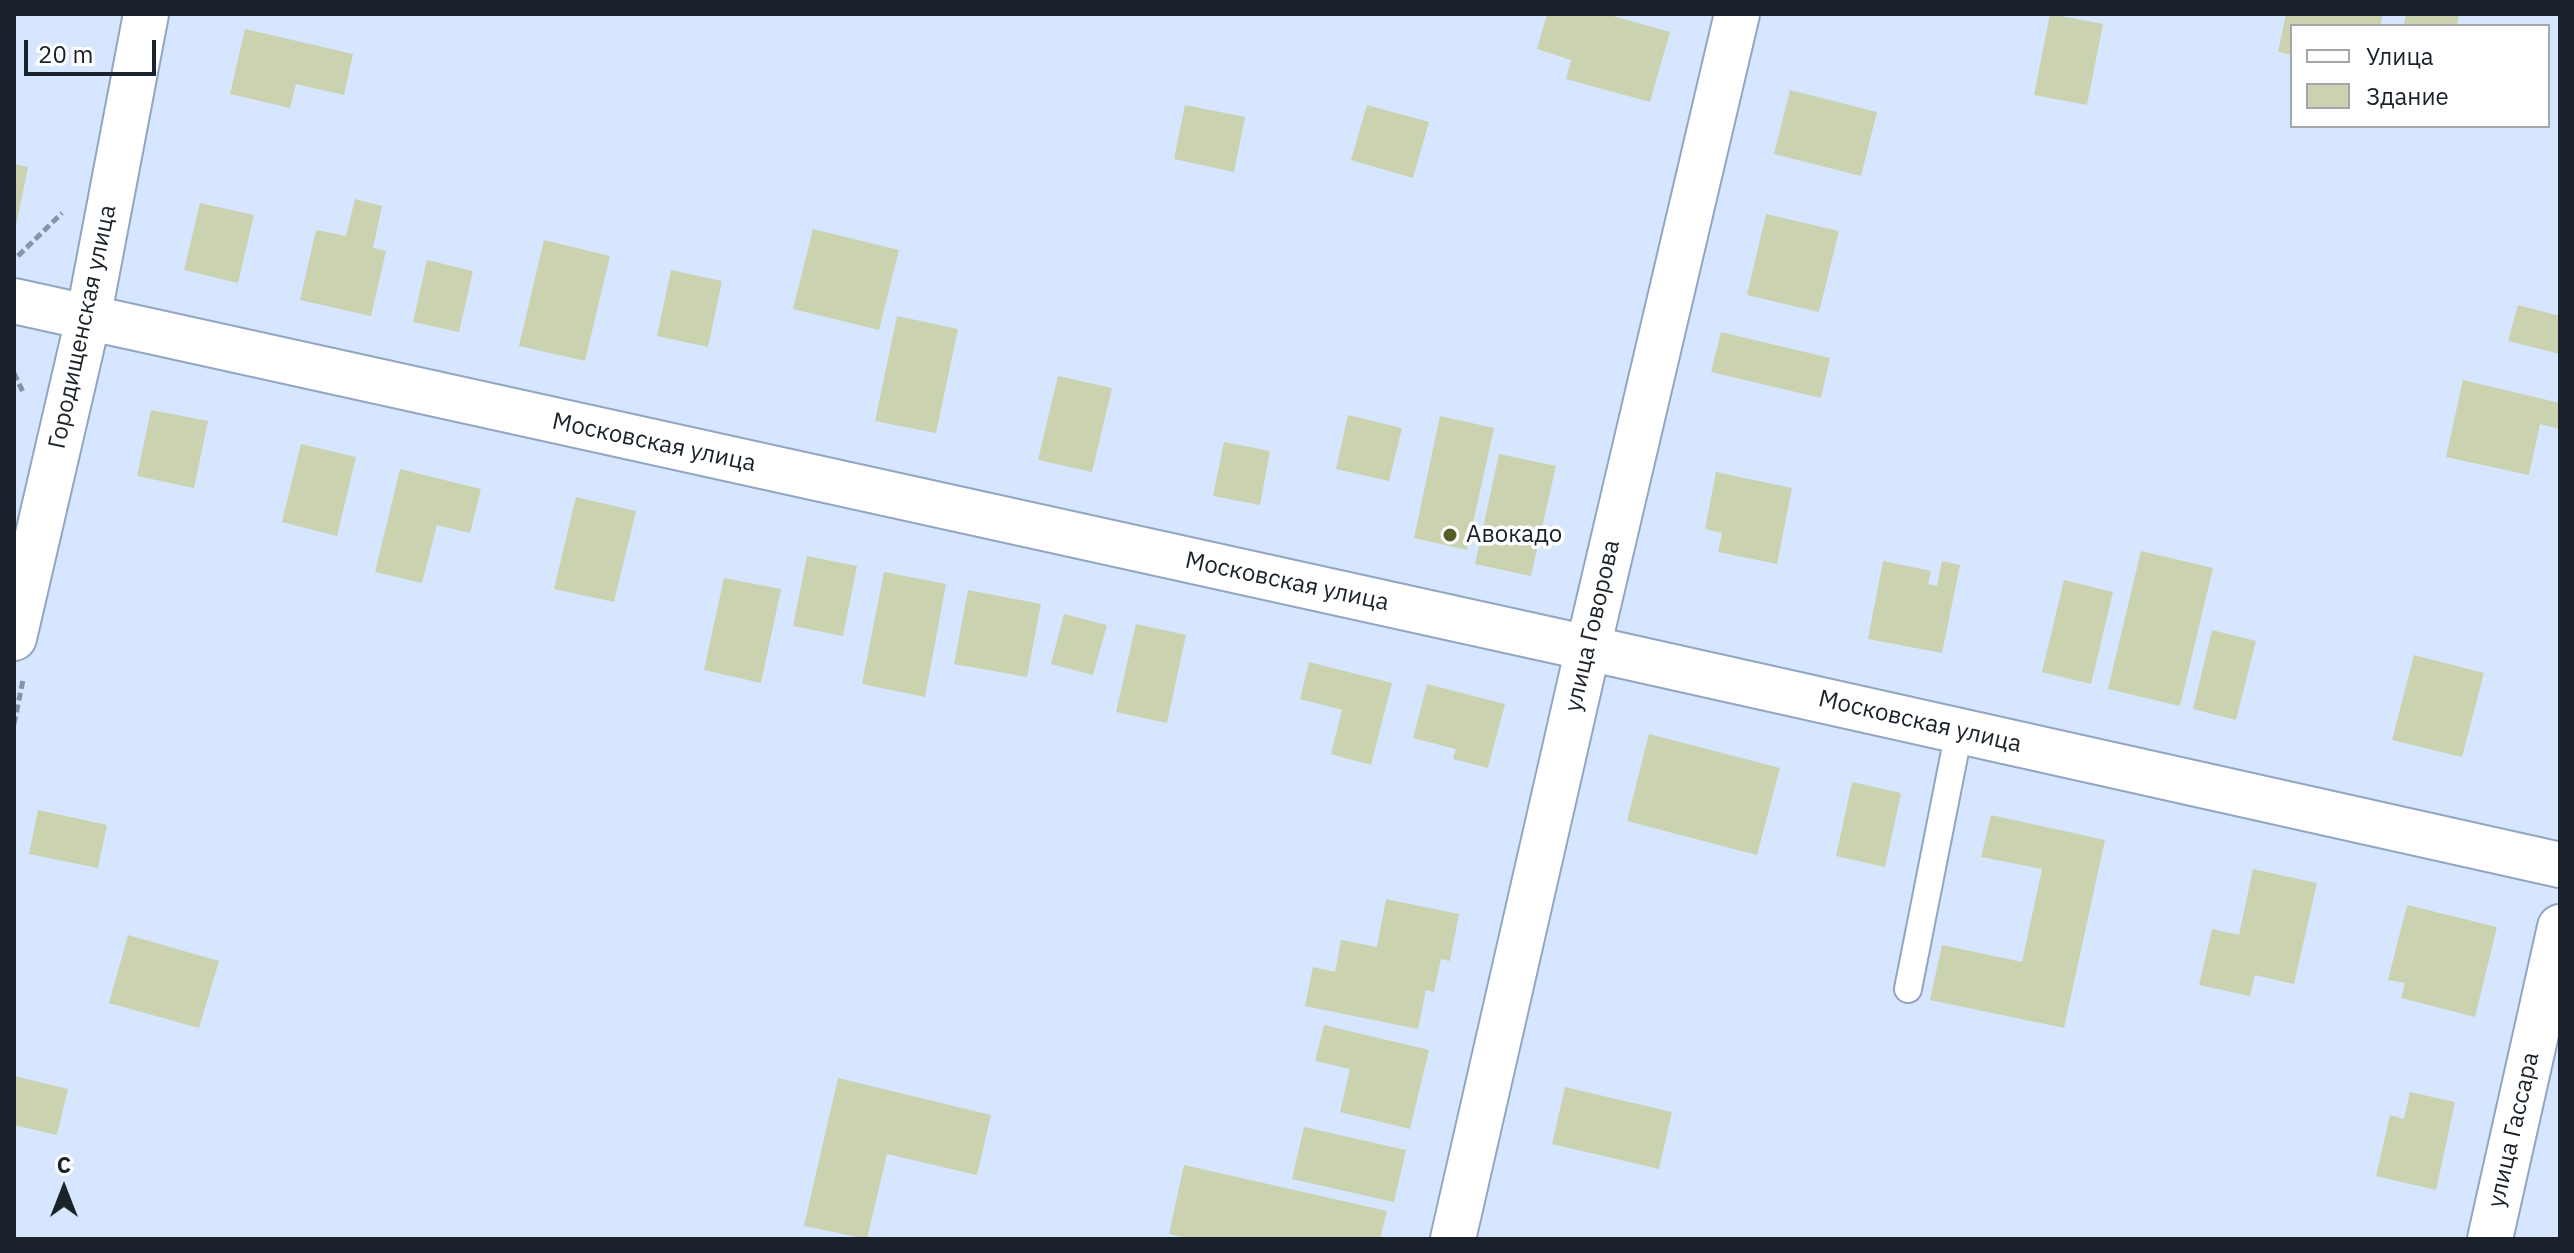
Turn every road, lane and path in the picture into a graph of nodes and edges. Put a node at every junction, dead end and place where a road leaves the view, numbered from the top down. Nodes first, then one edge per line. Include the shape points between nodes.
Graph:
1 (146, 14) edge
2 (1737, 14) edge
3 (14, 301) edge
4 (88, 319) junction
5 (14, 638) edge
6 (1588, 648) junction
7 (1959, 731) junction
8 (2560, 865) edge
9 (2560, 927) edge
10 (1908, 989) dead end
11 (1453, 1239) edge
12 (2490, 1239) edge

1 - 4 main road, Городищенская улица
2 - 6 main road, улица Говорова
3 - 4 main road, Московская улица
4 - 5 main road, Городищенская улица
4 - 6 main road, Московская улица
6 - 7 main road, Московская улица
6 - 11 main road, улица Говорова
7 - 8 main road, Московская улица
7 - 10 lane
9 - 12 main road, улица Гассара

